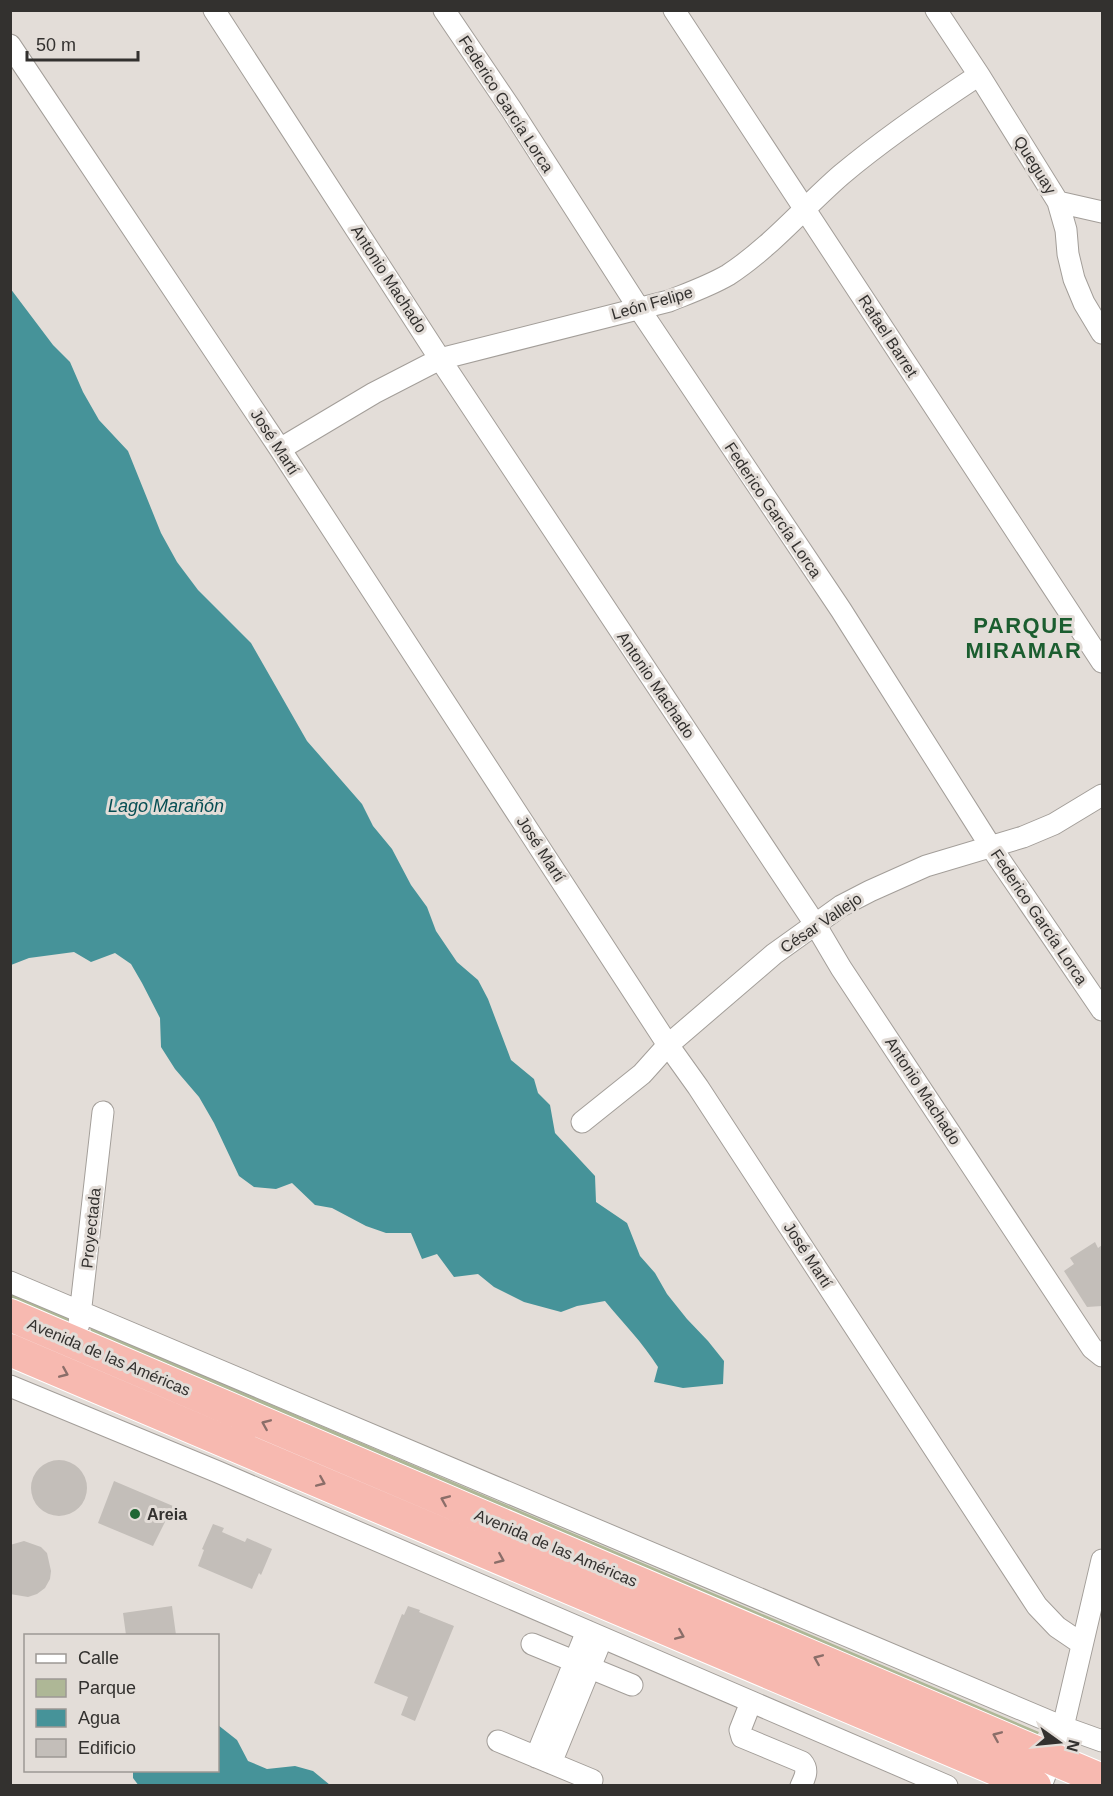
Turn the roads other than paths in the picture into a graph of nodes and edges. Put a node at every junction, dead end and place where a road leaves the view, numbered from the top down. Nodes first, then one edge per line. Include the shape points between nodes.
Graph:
1 (214, 10) edge
2 (444, 10) edge
3 (674, 10) edge
4 (936, 10) edge
5 (10, 45) edge
6 (979, 75) junction
7 (1058, 202) junction
8 (806, 208) junction
9 (1102, 212) edge
10 (638, 307) junction
11 (1102, 333) edge
12 (440, 359) junction
13 (280, 449) junction
14 (1102, 662) edge
15 (1102, 795) edge
16 (991, 847) junction
17 (815, 924) junction
18 (1102, 1010) edge
19 (668, 1045) junction
20 (103, 1112) dead end
21 (582, 1122) dead end
22 (10, 1282) edge
23 (82, 1312) junction
24 (10, 1315) edge
25 (75, 1343) junction
26 (10, 1350) edge
27 (1102, 1356) edge
28 (10, 1386) edge
29 (1102, 1560) edge
30 (595, 1634) junction
31 (532, 1644) dead end
32 (1082, 1644) junction
33 (582, 1665) junction
34 (632, 1685) dead end
35 (751, 1702) junction
36 (1063, 1728) junction
37 (498, 1741) dead end
38 (1102, 1741) edge
39 (544, 1760) junction
40 (1046, 1772) edge
41 (592, 1780) dead end
42 (1102, 1780) edge
43 (801, 1785) edge
44 (947, 1785) edge
45 (1035, 1785) edge

1 - 12 street, Antonio Machado
2 - 10 street, Federico García Lorca
3 - 8 street, Rafael Barret
4 - 6 street, Queguay
5 - 13 street, José Martí
6 - 7 street, Queguay
6 - 8 street, León Felipe via 867,153
7 - 9 street
7 - 11 street, Queguay via 1074,279
8 - 10 street, León Felipe via 780,234 727,275 669,301
8 - 14 street, Rafael Barret
10 - 12 street, León Felipe
10 - 16 street, Federico García Lorca via 841,610
12 - 13 street, León Felipe
12 - 17 street, Antonio Machado
13 - 19 street, José Martí
15 - 16 street, César Vallejo via 1054,824
16 - 17 street, César Vallejo via 898,877
16 - 18 street, Federico García Lorca
17 - 19 street, César Vallejo
17 - 27 street, Antonio Machado via 1092,1348
19 - 21 street, César Vallejo via 642,1074
19 - 32 street, José Martí via 1037,1606 1057,1627
20 - 23 street, Proyectada
22 - 23 street, Avenida de las Américas
23 - 25 street, Proyectada
23 - 36 street, Avenida de las Américas
24 - 25 highway, Avenida de las Américas
40 -> 25 highway, Avenida de las Américas
26 -> 45 highway, Avenida de las Américas
28 - 30 street
29 - 32 street
30 - 33 street
30 - 35 street
31 - 33 street
32 - 36 street
33 - 34 street
33 - 39 street
35 - 43 street via 740,1730 742,1737 802,1762 807,1772
35 - 44 street
36 - 38 street, Avenida de las Américas
36 - 40 street
37 - 39 street
39 - 41 street
40 - 42 highway, Avenida de las Américas

